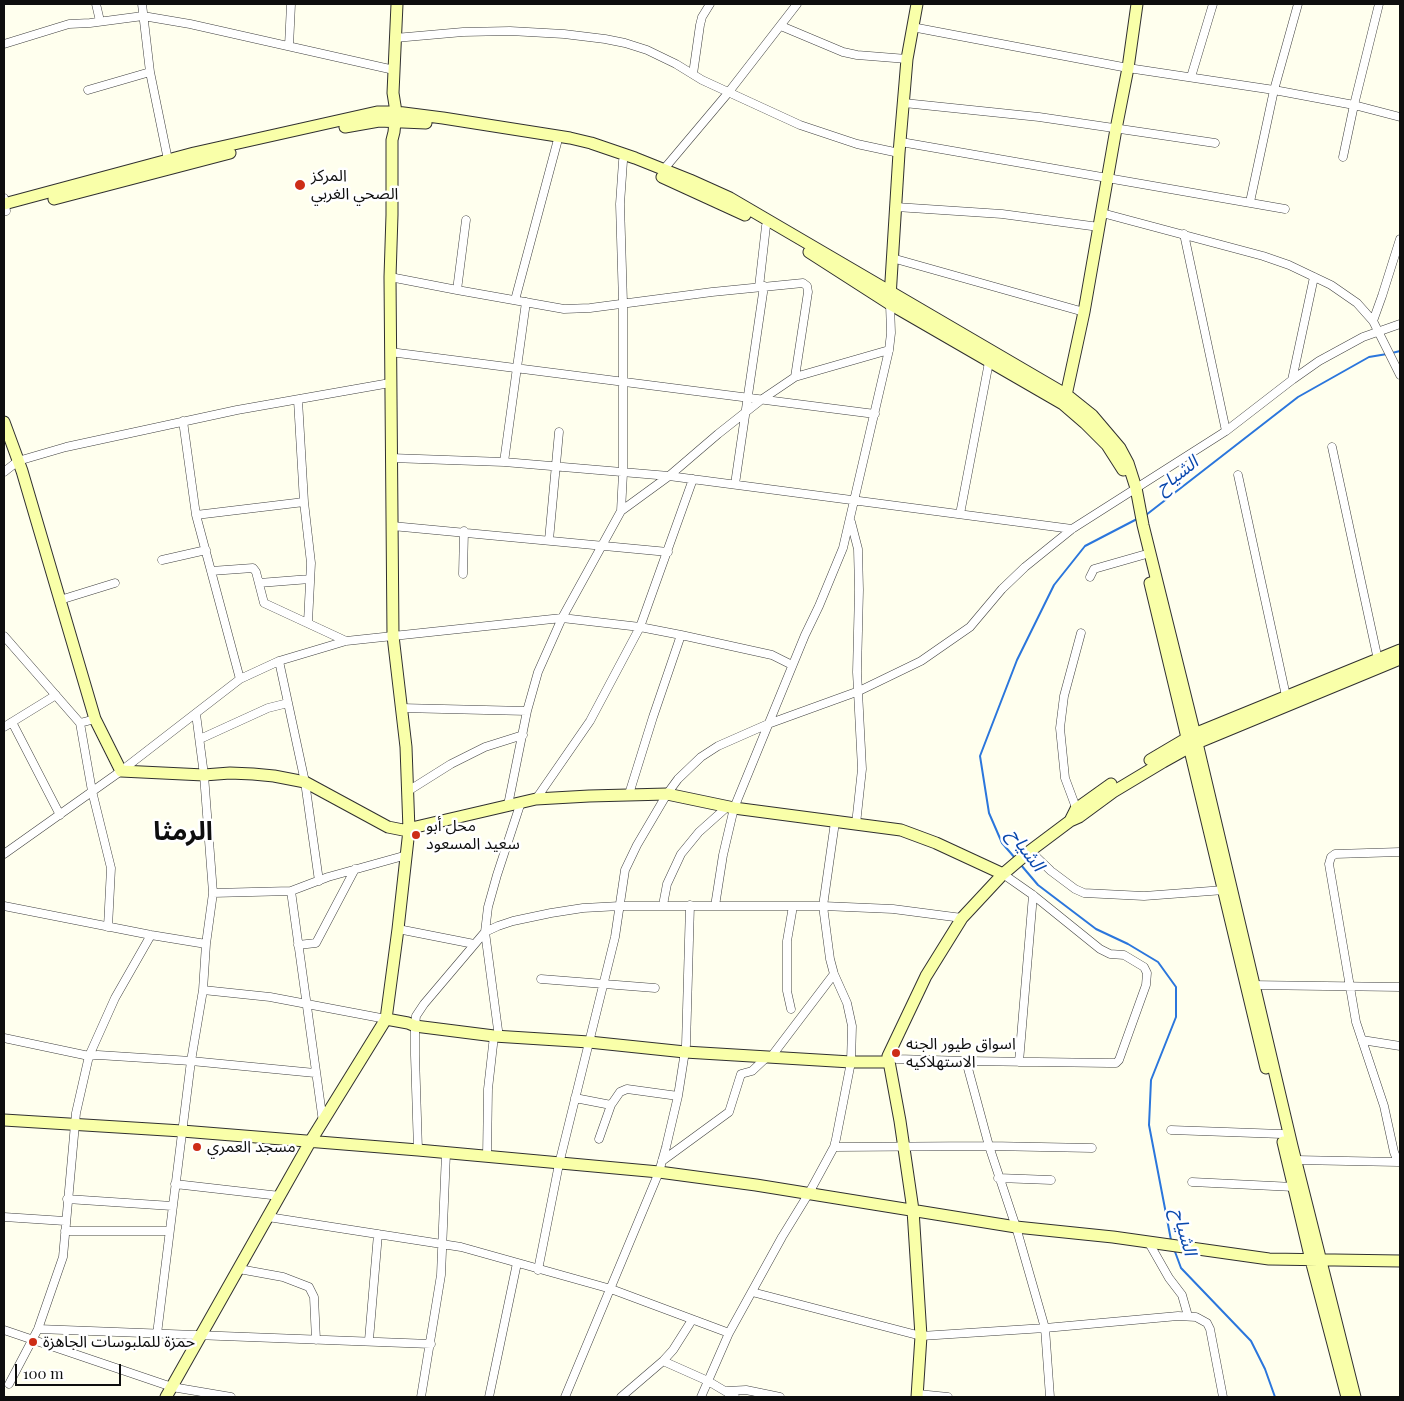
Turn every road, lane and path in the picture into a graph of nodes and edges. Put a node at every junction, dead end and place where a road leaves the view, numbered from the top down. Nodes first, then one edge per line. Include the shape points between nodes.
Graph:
1 (96, 4) edge
2 (142, 4) edge
3 (291, 4) edge
4 (397, 4) edge
5 (710, 4) edge
6 (798, 4) edge
7 (917, 4) edge
8 (1138, 4) edge
9 (1212, 4) edge
10 (1298, 4) edge
11 (1379, 4) edge
12 (143, 16) junction
13 (100, 21) junction
14 (781, 26) junction
15 (912, 27) junction
16 (395, 38) junction
17 (4, 44) edge
18 (289, 46) junction
19 (907, 59) junction
20 (1128, 68) junction
21 (394, 70) junction
22 (150, 72) junction
23 (693, 74) junction
24 (1191, 77) junction
25 (88, 90) dead end
26 (1274, 90) junction
27 (728, 92) junction
28 (904, 104) junction
29 (1354, 105) junction
30 (391, 116) junction
31 (1400, 117) edge
32 (1116, 129) junction
33 (551, 139) junction
34 (1215, 143) dead end
35 (900, 148) junction
36 (1343, 158) dead end
37 (168, 160) junction
38 (623, 161) junction
39 (664, 169) junction
40 (1108, 177) junction
41 (1250, 202) junction
42 (4, 206) edge
43 (896, 207) junction
44 (1286, 209) dead end
45 (1102, 213) junction
46 (466, 220) dead end
47 (766, 226) junction
48 (1099, 227) junction
49 (1184, 234) junction
50 (1400, 239) edge
51 (891, 262) junction
52 (390, 277) junction
53 (1314, 277) junction
54 (868, 278) junction
55 (761, 286) junction
56 (457, 290) junction
57 (890, 292) junction
58 (515, 300) junction
59 (526, 302) junction
60 (623, 303) junction
61 (890, 304) junction
62 (1084, 312) junction
63 (1372, 321) junction
64 (1400, 324) edge
65 (1378, 331) junction
66 (889, 350) junction
67 (390, 352) junction
68 (989, 362) junction
69 (517, 368) junction
70 (1400, 375) edge
71 (795, 377) junction
72 (1292, 380) junction
73 (622, 382) junction
74 (390, 383) junction
75 (748, 398) junction
76 (298, 400) junction
77 (761, 400) junction
78 (1065, 400) junction
79 (747, 411) junction
80 (875, 414) junction
81 (183, 421) junction
82 (4, 422) edge
83 (1226, 431) junction
84 (559, 432) dead end
85 (1332, 447) dead end
86 (391, 458) junction
87 (18, 461) junction
88 (504, 462) junction
89 (555, 468) junction
90 (4, 472) edge
91 (623, 472) junction
92 (1238, 475) dead end
93 (669, 476) junction
94 (692, 479) junction
95 (735, 484) junction
96 (1134, 497) junction
97 (853, 501) junction
98 (304, 502) junction
99 (620, 511) junction
100 (960, 514) junction
101 (196, 515) junction
102 (850, 520) junction
103 (392, 526) junction
104 (1140, 526) junction
105 (1072, 530) junction
106 (464, 532) junction
107 (549, 540) junction
108 (603, 545) junction
109 (206, 550) junction
110 (668, 552) junction
111 (1144, 555) junction
112 (162, 560) dead end
113 (211, 571) junction
114 (463, 574) dead end
115 (1090, 577) dead end
116 (310, 579) junction
117 (259, 583) junction
118 (115, 584) dead end
119 (60, 600) junction
120 (562, 618) junction
121 (308, 622) junction
122 (640, 628) junction
123 (1081, 633) dead end
124 (682, 635) junction
125 (4, 636) edge
126 (394, 636) junction
127 (346, 641) junction
128 (1400, 650) edge
129 (1400, 658) edge
130 (1378, 660) junction
131 (279, 661) junction
132 (792, 665) junction
133 (240, 679) junction
134 (859, 691) junction
135 (56, 695) junction
136 (1286, 696) junction
137 (288, 704) junction
138 (401, 708) junction
139 (527, 711) junction
140 (196, 714) junction
141 (95, 719) junction
142 (12, 722) junction
143 (80, 724) junction
144 (768, 724) junction
145 (4, 727) edge
146 (522, 735) junction
147 (200, 739) junction
148 (1192, 741) junction
149 (121, 771) junction
150 (204, 775) junction
151 (305, 782) junction
152 (92, 791) junction
153 (408, 791) junction
154 (629, 794) junction
155 (667, 794) junction
156 (536, 799) junction
157 (521, 802) junction
158 (508, 805) junction
159 (730, 808) junction
160 (60, 816) junction
161 (1075, 816) junction
162 (835, 822) junction
163 (856, 824) junction
164 (409, 830) junction
165 (1400, 852) edge
166 (1028, 853) junction
167 (4, 854) edge
168 (407, 855) junction
169 (356, 869) junction
170 (1006, 872) junction
171 (319, 881) junction
172 (1224, 890) junction
173 (291, 891) junction
174 (213, 893) junction
175 (1033, 895) junction
176 (663, 905) junction
177 (690, 905) junction
178 (4, 906) edge
179 (620, 906) junction
180 (715, 906) junction
181 (794, 906) junction
182 (823, 906) junction
183 (962, 918) junction
184 (108, 927) junction
185 (398, 929) junction
186 (485, 932) junction
187 (151, 935) junction
188 (206, 944) junction
189 (474, 944) junction
190 (298, 945) junction
191 (834, 974) junction
192 (541, 980) dead end
193 (603, 985) junction
194 (1250, 985) junction
195 (1350, 986) junction
196 (1400, 987) edge
197 (654, 988) dead end
198 (203, 990) junction
199 (305, 1005) junction
200 (791, 1009) dead end
201 (386, 1019) junction
202 (413, 1024) junction
203 (496, 1033) junction
204 (4, 1038) edge
205 (590, 1039) junction
206 (1362, 1040) junction
207 (1400, 1046) edge
208 (686, 1048) junction
209 (771, 1055) junction
210 (88, 1056) junction
211 (851, 1059) junction
212 (891, 1059) junction
213 (191, 1061) junction
214 (966, 1061) junction
215 (1019, 1062) junction
216 (315, 1073) junction
217 (678, 1096) junction
218 (575, 1098) junction
219 (611, 1105) junction
220 (4, 1120) edge
221 (76, 1124) junction
222 (323, 1124) junction
223 (1171, 1130) dead end
224 (182, 1132) junction
225 (1282, 1134) junction
226 (599, 1139) dead end
227 (310, 1142) junction
228 (989, 1146) junction
229 (834, 1147) junction
230 (904, 1147) junction
231 (1092, 1148) dead end
232 (418, 1150) junction
233 (446, 1153) junction
234 (488, 1157) junction
235 (1296, 1160) junction
236 (1399, 1162) edge
237 (559, 1164) junction
238 (661, 1167) junction
239 (998, 1178) junction
240 (1051, 1180) dead end
241 (1192, 1182) dead end
242 (175, 1184) junction
243 (1294, 1187) junction
244 (809, 1193) junction
245 (280, 1196) junction
246 (67, 1198) junction
247 (172, 1206) junction
248 (913, 1210) junction
249 (4, 1217) edge
250 (268, 1217) junction
251 (65, 1221) junction
252 (1016, 1227) junction
253 (169, 1230) junction
254 (65, 1231) junction
255 (378, 1234) junction
256 (443, 1243) junction
257 (1148, 1243) junction
258 (1316, 1260) junction
259 (1400, 1261) edge
260 (517, 1263) junction
261 (239, 1269) junction
262 (538, 1270) junction
263 (611, 1289) junction
264 (752, 1292) junction
265 (1188, 1316) junction
266 (692, 1320) junction
267 (1045, 1328) junction
268 (38, 1329) junction
269 (4, 1330) edge
270 (729, 1333) junction
271 (157, 1334) junction
272 (201, 1336) junction
273 (922, 1336) junction
274 (33, 1339) junction
275 (316, 1340) junction
276 (369, 1340) junction
277 (430, 1344) junction
278 (663, 1361) junction
279 (708, 1381) junction
280 (9, 1384) dead end
281 (169, 1392) edge
282 (727, 1392) junction
283 (917, 1396) edge
284 (229, 1397) edge
285 (421, 1397) edge
286 (488, 1397) edge
287 (565, 1397) edge
288 (622, 1397) edge
289 (701, 1397) edge
290 (735, 1397) edge
291 (780, 1397) edge
292 (948, 1397) edge
293 (1050, 1397) edge
294 (1223, 1397) edge
295 (1346, 1397) edge
296 (1355, 1397) edge

1 - 13 street
2 - 12 street
3 - 18 street
4 - 16 main road
5 - 23 street via 700,25
6 - 14 street
7 - 15 main road
8 - 20 main road
9 - 24 street
10 - 26 street
11 - 29 street
12 - 13 street
12 - 18 street
12 - 22 street
13 - 17 street via 70,24
14 - 19 street via 843,52
14 - 27 street
15 - 19 main road
15 - 20 street
16 - 21 main road
16 - 23 street via 510,31 605,39 647,50
18 - 21 street
19 - 28 main road
20 - 24 street
20 - 32 main road
21 - 30 main road
22 - 25 street
22 - 37 street
23 - 27 street
24 - 26 street
26 - 29 street
26 - 41 street
27 - 35 street via 800,125 857,144
27 - 39 street
28 - 32 street via 1039,117
28 - 35 main road
29 - 31 street
29 - 36 street
30 - 33 main road
30 - 37 main road via 354,116
30 - 42 main road
30 - 52 main road
32 - 34 street
32 - 40 main road
33 - 38 main road
33 - 39 main road via 591,143
33 - 58 street
35 - 40 street
35 - 43 main road
37 - 42 main road
38 - 47 main road
38 - 60 street via 620,204
39 - 54 main road via 730,198
40 - 41 street
40 - 45 main road
41 - 44 street
43 - 48 street via 1002,214
43 - 51 main road
45 - 48 main road
45 - 49 street
46 - 56 street
47 - 55 street
47 - 61 main road
48 - 62 main road
49 - 53 street via 1263,256
49 - 83 street
50 - 63 street
51 - 54 main road via 884,272
51 - 57 main road
51 - 62 street
52 - 56 street
52 - 67 main road
53 - 63 street via 1357,303
53 - 72 street
54 - 57 main road
55 - 60 street
55 - 71 street via 803,283 808,288
55 - 75 street
56 - 58 street
57 - 61 main road
57 - 78 main road
58 - 59 street
59 - 60 street via 573,309
59 - 69 street
60 - 73 street
61 - 66 street
61 - 68 main road
62 - 78 main road
63 - 65 street
64 - 65 street
65 - 70 street
65 - 72 street via 1348,344
66 - 71 street
66 - 80 street
67 - 69 street
67 - 74 main road
68 - 78 main road
68 - 100 street
69 - 73 street
69 - 88 street
71 - 77 street
72 - 83 street
73 - 75 street
73 - 91 street
74 - 76 street
74 - 86 main road
75 - 77 street
75 - 79 street
76 - 81 street
76 - 98 street
77 - 79 street
77 - 80 street
78 - 96 main road via 1107,445 1126,474
79 - 93 street
79 - 95 street
80 - 97 street
81 - 87 street
81 - 101 street
82 - 87 main road
83 - 96 street
84 - 89 street
85 - 130 street
86 - 88 street
86 - 103 main road
87 - 90 street
87 - 119 main road
88 - 89 street
89 - 91 street
89 - 107 street
91 - 93 street
91 - 99 street
92 - 136 street
93 - 94 street
93 - 99 street
94 - 95 street
94 - 110 street
95 - 97 street
96 - 104 main road
96 - 105 street
97 - 100 street
97 - 102 street
98 - 101 street
98 - 116 street
99 - 108 street
100 - 105 street
101 - 109 street
102 - 132 street via 837,564
102 - 134 street via 859,560
103 - 106 street
103 - 126 main road
104 - 111 main road
104 - 148 main road
105 - 134 street via 1025,567 960,635 920,661
106 - 107 street
106 - 114 street
107 - 108 street
108 - 110 street
108 - 120 street
109 - 112 street
109 - 113 street
110 - 122 street
111 - 115 street via 1094,569
111 - 148 main road
113 - 117 street via 252,568
113 - 133 street
116 - 117 street
116 - 121 street
117 - 121 street via 264,603
118 - 119 street
119 - 141 main road
120 - 122 street
120 - 126 street
120 - 139 street via 538,672
121 - 127 street
122 - 124 street
122 - 156 street via 590,721
123 - 161 street via 1064,696 1060,728 1065,778
124 - 132 street via 772,655
124 - 154 street
125 - 135 street
126 - 127 street
126 - 138 main road
127 - 131 street
128 - 130 main road
129 - 148 main road
130 - 136 main road
131 - 133 street
131 - 137 street
132 - 144 street
133 - 140 street
134 - 144 street
134 - 163 street via 862,769
135 - 142 street
135 - 143 street
136 - 148 main road
137 - 147 street via 268,708
137 - 151 street
138 - 139 street
138 - 153 main road
139 - 146 street
140 - 147 street
140 - 149 street
141 - 143 street
141 - 149 main road
142 - 145 street
142 - 160 street
143 - 152 street
144 - 155 street via 701,757 687,768
144 - 159 street
146 - 153 street via 485,747
146 - 158 street
147 - 150 street
148 - 161 main road via 1118,780
148 - 172 main road
148 - 194 main road
149 - 150 main road
149 - 152 street
150 - 151 main road via 267,775
150 - 174 street
151 - 164 main road via 388,827
151 - 171 street
152 - 160 street
152 - 184 street via 111,868
153 - 164 main road
154 - 155 main road
154 - 156 main road
155 - 159 main road
155 - 179 street via 629,859
156 - 157 main road
157 - 158 main road
157 - 186 street via 496,875
158 - 164 main road
159 - 162 main road
159 - 176 street via 699,832 681,854 667,884
159 - 180 street
160 - 167 street
161 - 166 main road
162 - 163 main road
162 - 182 street
163 - 170 main road via 891,828 920,836
164 - 168 main road
165 - 195 street via 1346,853 1331,857 1330,875
166 - 170 main road
166 - 172 street via 1084,893 1144,896
168 - 169 street
168 - 185 main road
169 - 171 street
169 - 190 street via 316,943
170 - 175 street
170 - 183 main road
171 - 173 street
172 - 194 main road
173 - 174 street
173 - 190 street
174 - 188 street
175 - 215 street
175 - 215 street via 1100,950 1138,962 1144,967 1147,978 1116,1063
176 - 177 street
176 - 179 street
177 - 180 street
177 - 208 street
178 - 184 street
179 - 186 street via 550,913 513,921
179 - 193 street
180 - 181 street
181 - 182 street
181 - 200 street via 787,941 787,991
182 - 183 street
182 - 191 street
183 - 212 main road via 926,976
184 - 187 street
185 - 189 street
185 - 201 main road
186 - 189 street
186 - 203 street
187 - 188 street
187 - 210 street via 115,998
188 - 198 street
189 - 202 street via 424,1004
190 - 199 street
191 - 209 street
191 - 211 street via 851,1015
192 - 193 street
193 - 197 street
193 - 205 street
194 - 195 street
194 - 225 main road
194 - 235 main road
195 - 196 street
195 - 206 street
198 - 199 street via 253,994
198 - 213 street
199 - 201 street
199 - 216 street
201 - 202 main road
201 - 222 main road
202 - 203 main road
202 - 232 street
203 - 205 main road
203 - 234 street via 488,1089
204 - 210 street
205 - 208 main road
205 - 218 street
206 - 207 street
206 - 236 street
208 - 209 main road
208 - 217 street
209 - 211 main road
209 - 238 street via 752,1071 741,1074 729,1112
210 - 213 street
210 - 221 street
211 - 212 main road
211 - 229 street
212 - 214 street
212 - 230 main road
213 - 216 street
213 - 224 street
214 - 215 street
214 - 228 street
216 - 222 street
217 - 219 street via 627,1089 620,1092
217 - 238 street
218 - 219 street
218 - 237 street
219 - 226 street
220 - 221 main road
221 - 224 main road
221 - 246 street
222 - 227 main road
223 - 225 street
224 - 227 main road
224 - 242 street
225 - 243 main road
227 - 232 main road
227 - 245 main road
228 - 230 street
228 - 231 street
228 - 239 street
229 - 230 street
229 - 244 street
230 - 248 main road
232 - 233 main road
233 - 234 main road
233 - 256 street
234 - 237 main road
235 - 236 street
235 - 258 main road
237 - 238 main road
237 - 262 street
238 - 244 main road
238 - 263 street
239 - 240 street
239 - 252 street
241 - 243 street
242 - 245 street
242 - 247 street
243 - 258 main road
244 - 248 main road
244 - 264 street
245 - 250 main road
246 - 247 street
246 - 251 street
247 - 253 street
248 - 252 main road
248 - 273 main road
249 - 251 street
250 - 255 street
250 - 261 main road
251 - 254 street
252 - 257 main road
252 - 267 street
253 - 254 street
253 - 271 street
254 - 268 street via 63,1257
255 - 256 street
255 - 276 street
256 - 260 street
256 - 277 street
257 - 258 main road via 1270,1259
257 - 265 street via 1182,1296
258 - 259 main road
258 - 295 main road
258 - 296 main road
260 - 262 street
260 - 286 street
261 - 272 main road
261 - 275 street via 283,1277 309,1287 314,1297
262 - 263 street
263 - 266 street
263 - 287 street
264 - 270 street
264 - 273 street
265 - 267 street
265 - 294 street via 1203,1319 1210,1329
266 - 270 street
266 - 278 street
267 - 273 street
267 - 293 street
268 - 271 street
268 - 274 street
269 - 274 street
270 - 279 street
271 - 272 street
272 - 275 street
272 - 281 main road
273 - 283 main road
274 - 280 street
274 - 281 street
275 - 276 street
276 - 277 street
277 - 285 street
278 - 279 street
278 - 288 street
279 - 282 street
279 - 289 street
281 - 284 street
282 - 290 street
282 - 291 street via 746,1390
283 - 292 street

